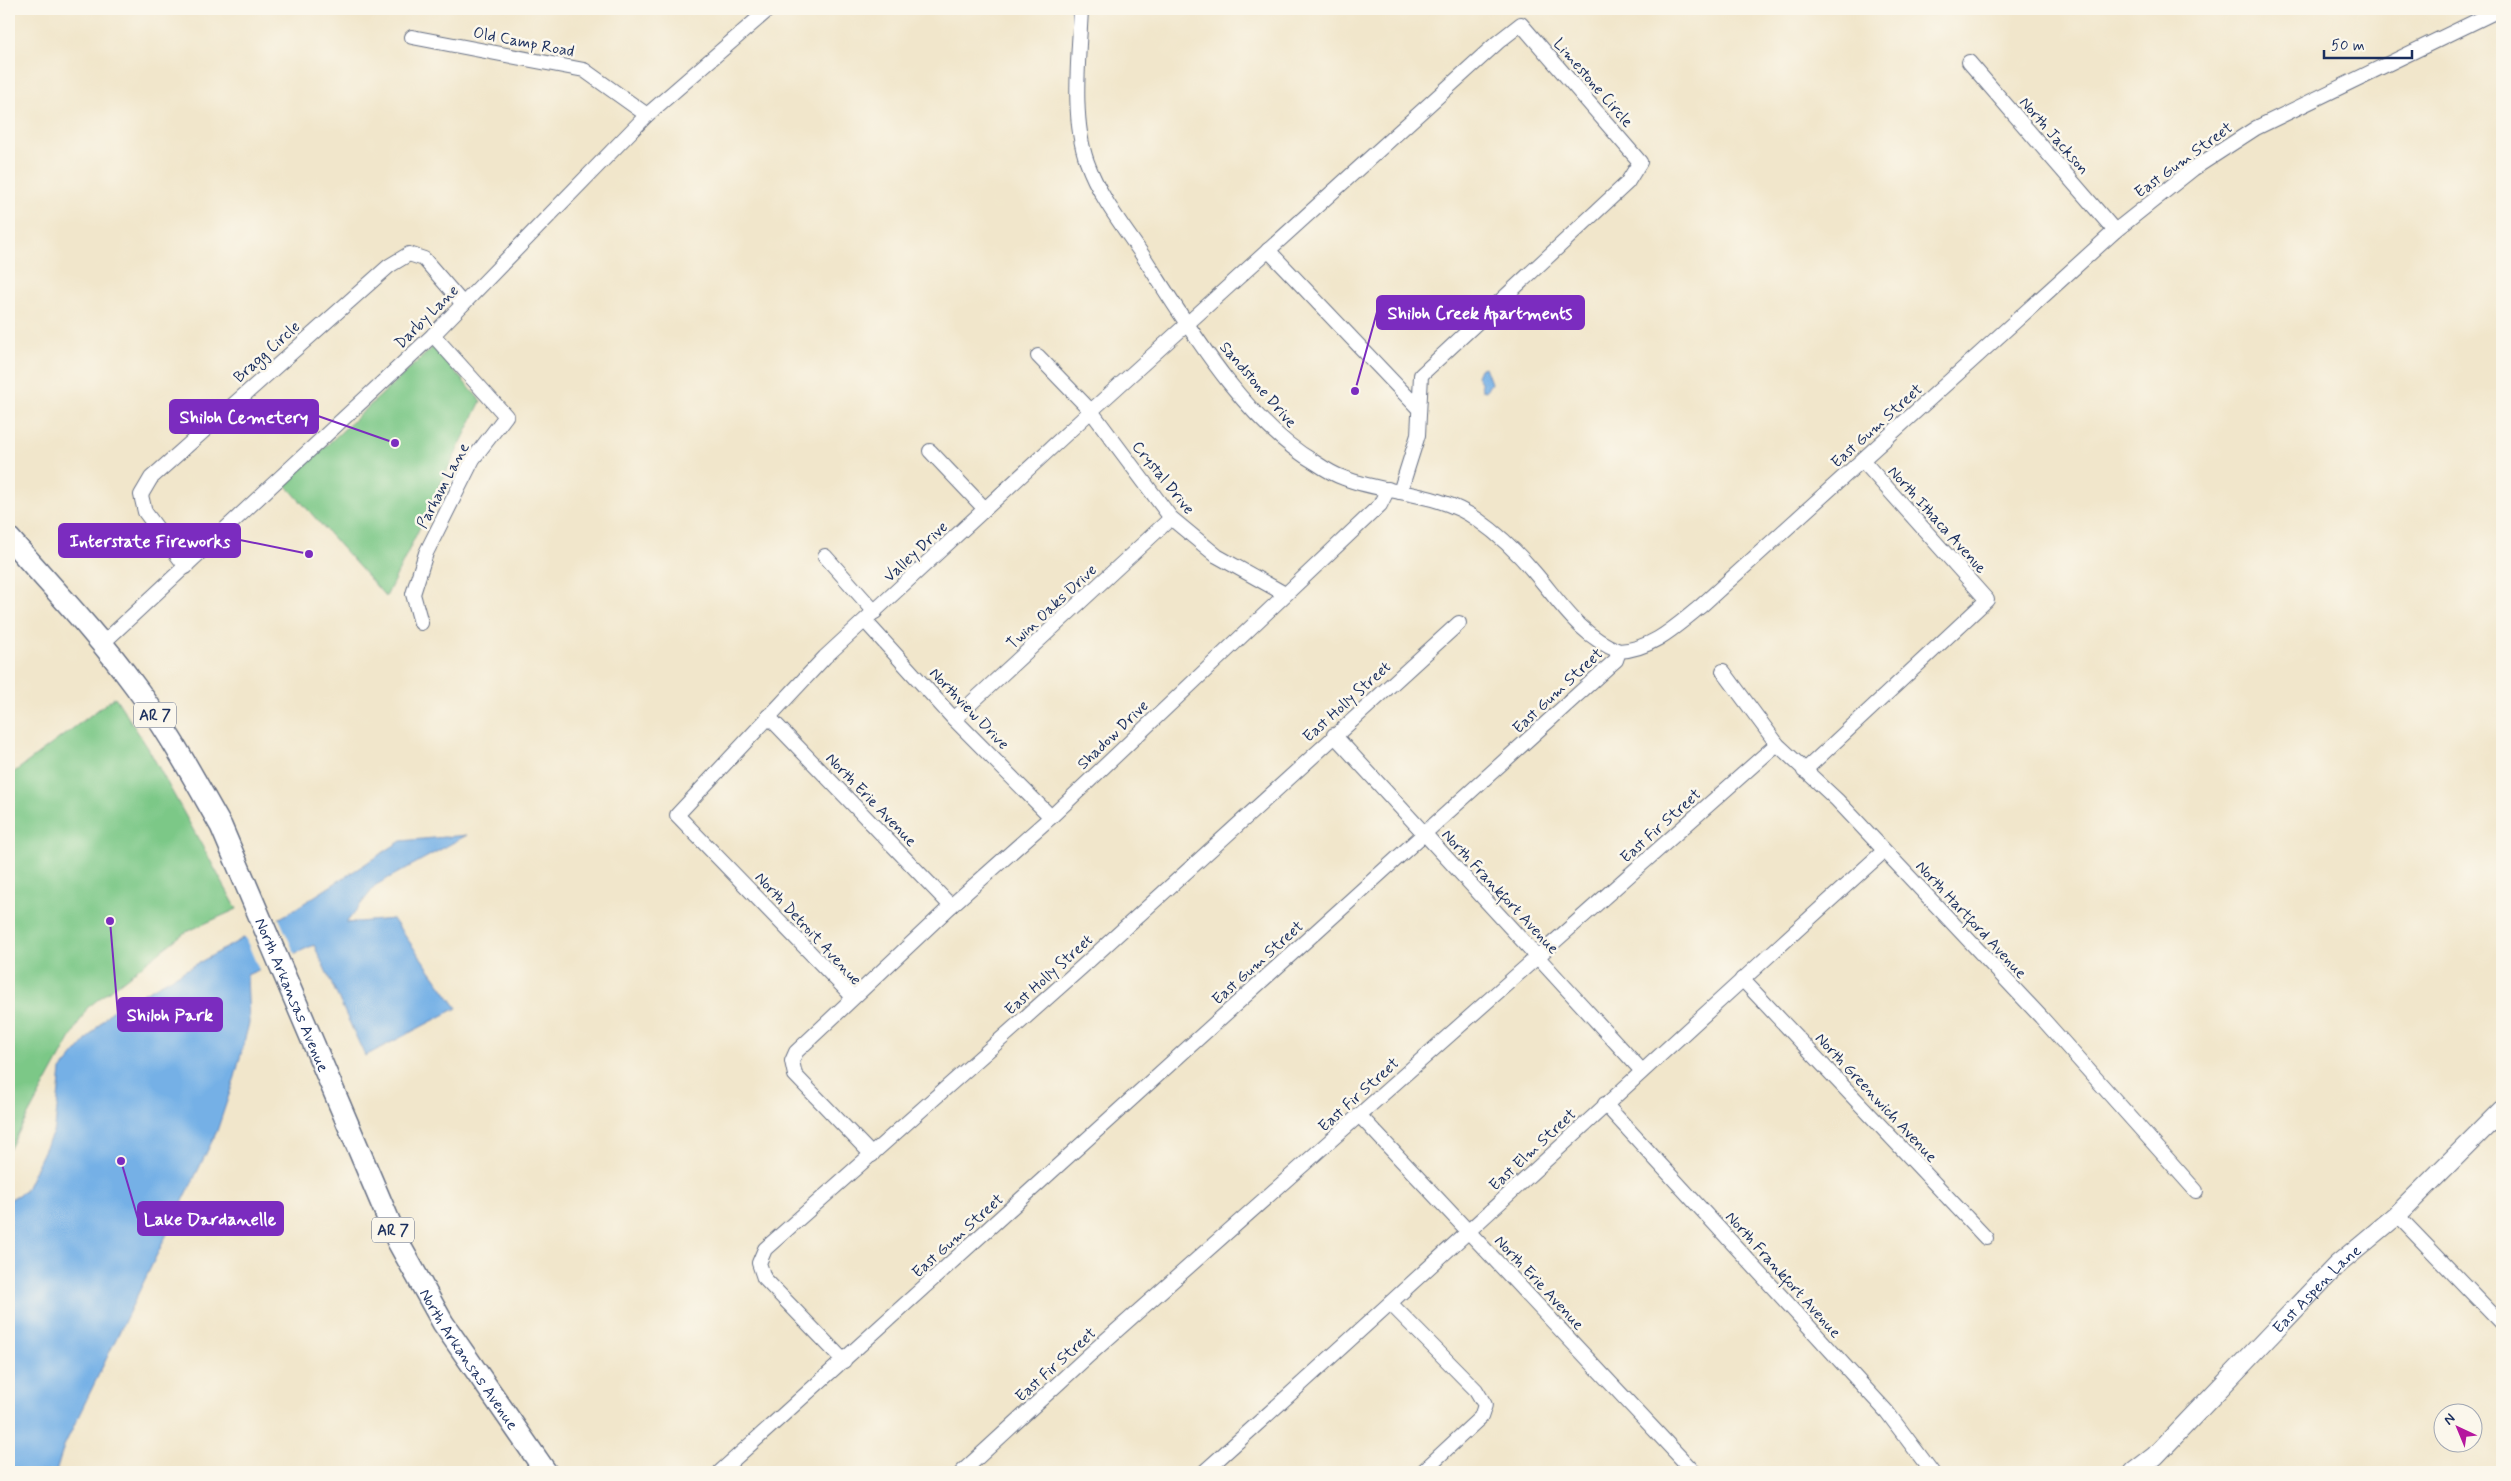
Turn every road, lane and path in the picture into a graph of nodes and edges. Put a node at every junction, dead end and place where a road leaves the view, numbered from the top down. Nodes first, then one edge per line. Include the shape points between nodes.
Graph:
1 (769, 9) edge
2 (1080, 9) edge
3 (2501, 9) edge
4 (2474, 14) edge
5 (412, 37) dead end
6 (1969, 62) dead end
7 (647, 115) junction
8 (2114, 231) junction
9 (1268, 250) junction
10 (463, 304) junction
11 (1187, 324) junction
12 (433, 335) junction
13 (1038, 356) dead end
14 (1419, 409) junction
15 (1091, 411) junction
16 (930, 451) dead end
17 (1863, 461) junction
18 (1394, 490) junction
19 (985, 509) junction
20 (1171, 518) junction
21 (9, 538) edge
22 (825, 556) dead end
23 (186, 567) junction
24 (1285, 594) junction
25 (870, 617) junction
26 (421, 623) dead end
27 (1459, 623) dead end
28 (103, 643) junction
29 (1619, 651) junction
30 (1723, 671) dead end
31 (768, 716) junction
32 (954, 718) junction
33 (1334, 735) junction
34 (1777, 744) junction
35 (1804, 771) junction
36 (677, 815) joint
37 (1051, 816) junction
38 (1424, 834) junction
39 (1884, 851) junction
40 (951, 906) junction
41 (1538, 958) junction
42 (1742, 980) junction
43 (853, 997) junction
44 (1642, 1071) junction
45 (1605, 1104) junction
46 (2502, 1110) edge
47 (1360, 1116) junction
48 (872, 1155) junction
49 (2196, 1191) dead end
50 (2398, 1215) junction
51 (1469, 1232) junction
52 (1986, 1238) dead end
53 (1391, 1304) junction
54 (2502, 1324) edge
55 (844, 1361) junction
56 (546, 1472) edge
57 (720, 1472) edge
58 (962, 1472) edge
59 (1204, 1472) edge
60 (1422, 1472) edge
61 (1694, 1472) edge
62 (1932, 1472) edge
63 (2134, 1472) edge

1 - 7 street, Darby Lane
2 - 11 street, Sandstone Drive via 1078,121 1087,162 1106,199
3 - 4 street, East Gum Street
4 - 8 street, East Gum Street via 2256,128 2193,169
5 - 7 street, Old Camp Road via 584,70
6 - 8 street, North Jackson
7 - 10 street, Darby Lane
8 - 17 street, East Gum Street
9 - 11 street, Limestone Circle
9 - 14 street
9 - 14 street, Limestone Circle via 1521,24 1640,162 1627,183 1421,375
10 - 12 street, Darby Lane
10 - 23 street, Bragg Circle via 424,259 409,254 389,266 151,478 141,495 145,512
11 - 15 street, Valley Drive
11 - 18 street, Sandstone Drive via 1250,406 1294,450 1344,478
12 - 23 street, Darby Lane
12 - 26 street, Parham Lane via 506,416 473,460 426,553 413,594
13 - 15 street, Crystal Drive
14 - 18 street, Limestone Circle via 1418,435
15 - 19 street, Valley Drive
15 - 20 street, Crystal Drive
16 - 19 street
17 - 29 street, East Gum Street via 1659,640
17 - 35 street, North Ithaca Avenue via 1987,600
18 - 24 street, Shadow Drive
18 - 29 street, Sandstone Drive via 1460,508 1478,520 1534,571 1568,616 1603,645
19 - 25 street, Valley Drive
20 - 24 street, Crystal Drive via 1216,556
20 - 32 street, Twin Oaks Drive
21 - 28 main road, North Arkansas Avenue / AR 7
22 - 25 street, Northview Drive
23 - 28 street, Darby Lane
24 - 37 street, Shadow Drive
25 - 31 street, Valley Drive via 825,657
25 - 32 street, Northview Drive
27 - 33 street, East Holly Street
28 - 56 main road, North Arkansas Avenue / AR 7 via 137,688 221,826 346,1123 415,1274 443,1323
29 - 38 street, East Gum Street via 1616,660
30 - 34 street, North Hartford Avenue
31 - 36 street, Valley Drive
31 - 40 street, North Erie Avenue
32 - 37 street, Northview Drive
33 - 38 street, North Frankfort Avenue
33 - 48 street, East Holly Street
34 - 35 street, North Hartford Avenue
34 - 41 street, East Fir Street
35 - 39 street, North Hartford Avenue via 1837,800
36 - 43 street, North Detroit Avenue
37 - 40 street, Shadow Drive
38 - 41 street, North Frankfort Avenue
38 - 55 street, East Gum Street
39 - 42 street, East Elm Street
39 - 49 street, North Hartford Avenue via 2041,1017
40 - 43 street, Shadow Drive
41 - 44 street, North Frankfort Avenue
41 - 47 street, East Fir Street
42 - 44 street, East Elm Street
42 - 52 street, North Greenwich Avenue
43 - 48 street, North Detroit Avenue via 796,1052 792,1061 795,1074
44 - 45 street, East Elm Street
45 - 51 street, East Elm Street
45 - 62 street, North Frankfort Avenue via 1887,1412
46 - 50 street, East Aspen Lane
47 - 51 street, North Erie Avenue
47 - 58 street, East Fir Street
48 - 55 street, East Holly Street via 765,1249 759,1263 764,1278
50 - 54 street
50 - 63 street, East Aspen Lane via 2337,1265 2155,1456
51 - 53 street, East Elm Street
51 - 61 street, North Erie Avenue
53 - 59 street, East Elm Street
53 - 60 street via 1476,1390 1485,1405 1481,1417
55 - 57 street, East Gum Street

